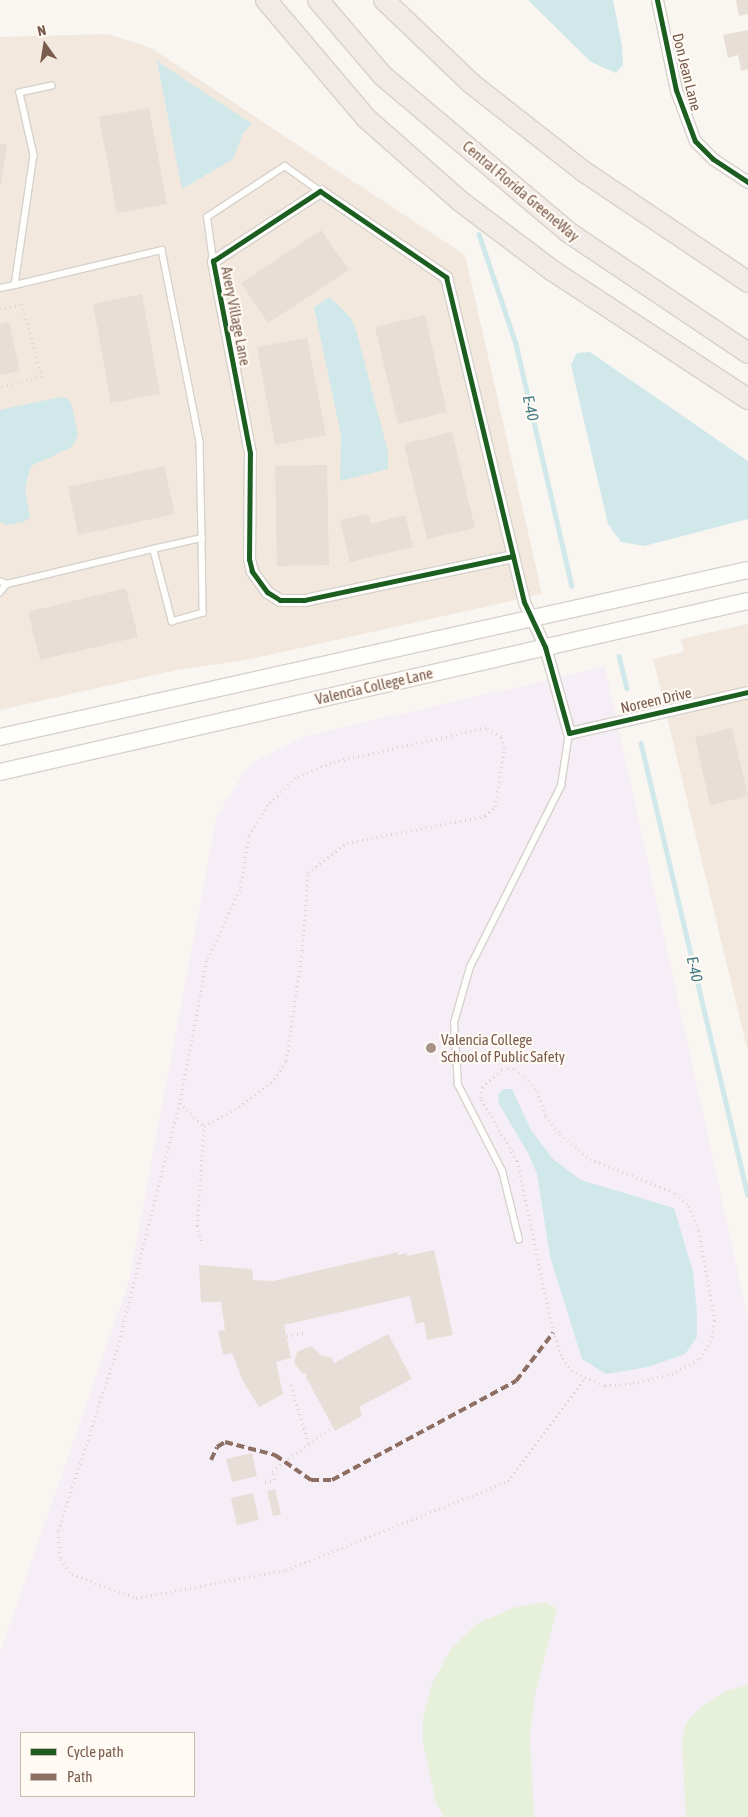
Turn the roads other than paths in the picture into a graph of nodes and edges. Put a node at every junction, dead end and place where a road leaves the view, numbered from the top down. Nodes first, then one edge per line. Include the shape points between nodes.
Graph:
1 (266, 0) edge
2 (318, 0) edge
3 (384, 0) edge
4 (657, 0) edge
5 (52, 86) dead end
6 (748, 182) edge
7 (320, 190) junction
8 (213, 261) junction
9 (748, 282) edge
10 (15, 285) junction
11 (0, 288) edge
12 (748, 353) edge
13 (748, 400) edge
14 (202, 538) junction
15 (153, 549) junction
16 (513, 556) junction
17 (748, 570) edge
18 (0, 581) edge
19 (7, 584) junction
20 (0, 593) edge
21 (748, 601) edge
22 (531, 619) junction
23 (545, 647) junction
24 (748, 692) edge
25 (569, 733) junction
26 (0, 737) edge
27 (0, 772) edge
28 (519, 1240) dead end

1 - 13 highway via 366,118 460,201 553,271
2 - 12 highway, Central Florida GreeneWay via 383,76 568,232
3 - 9 highway via 472,84 583,171
4 - 6 street, Don Jean Lane via 676,90 695,141
5 - 10 lane via 20,93 34,156
7 - 8 street, Avery Village Lane
7 - 8 lane via 285,166 207,217
7 - 16 street via 446,278
8 - 16 street, Avery Village Lane via 250,453 249,559 255,576 267,592 280,600 304,600
10 - 11 lane
10 - 14 lane via 162,250 200,442
14 - 15 lane
14 - 15 lane via 203,613 172,622
15 - 19 lane
16 - 22 street
17 - 22 street, Valencia College Lane
18 - 19 lane
19 - 20 lane
21 - 23 street, Valencia College Lane
22 - 23 street
22 - 26 street, Valencia College Lane
23 - 25 street
23 - 27 street, Valencia College Lane
24 - 25 street, Noreen Drive
25 - 28 lane via 561,786 470,967 454,1023 458,1085 502,1171

